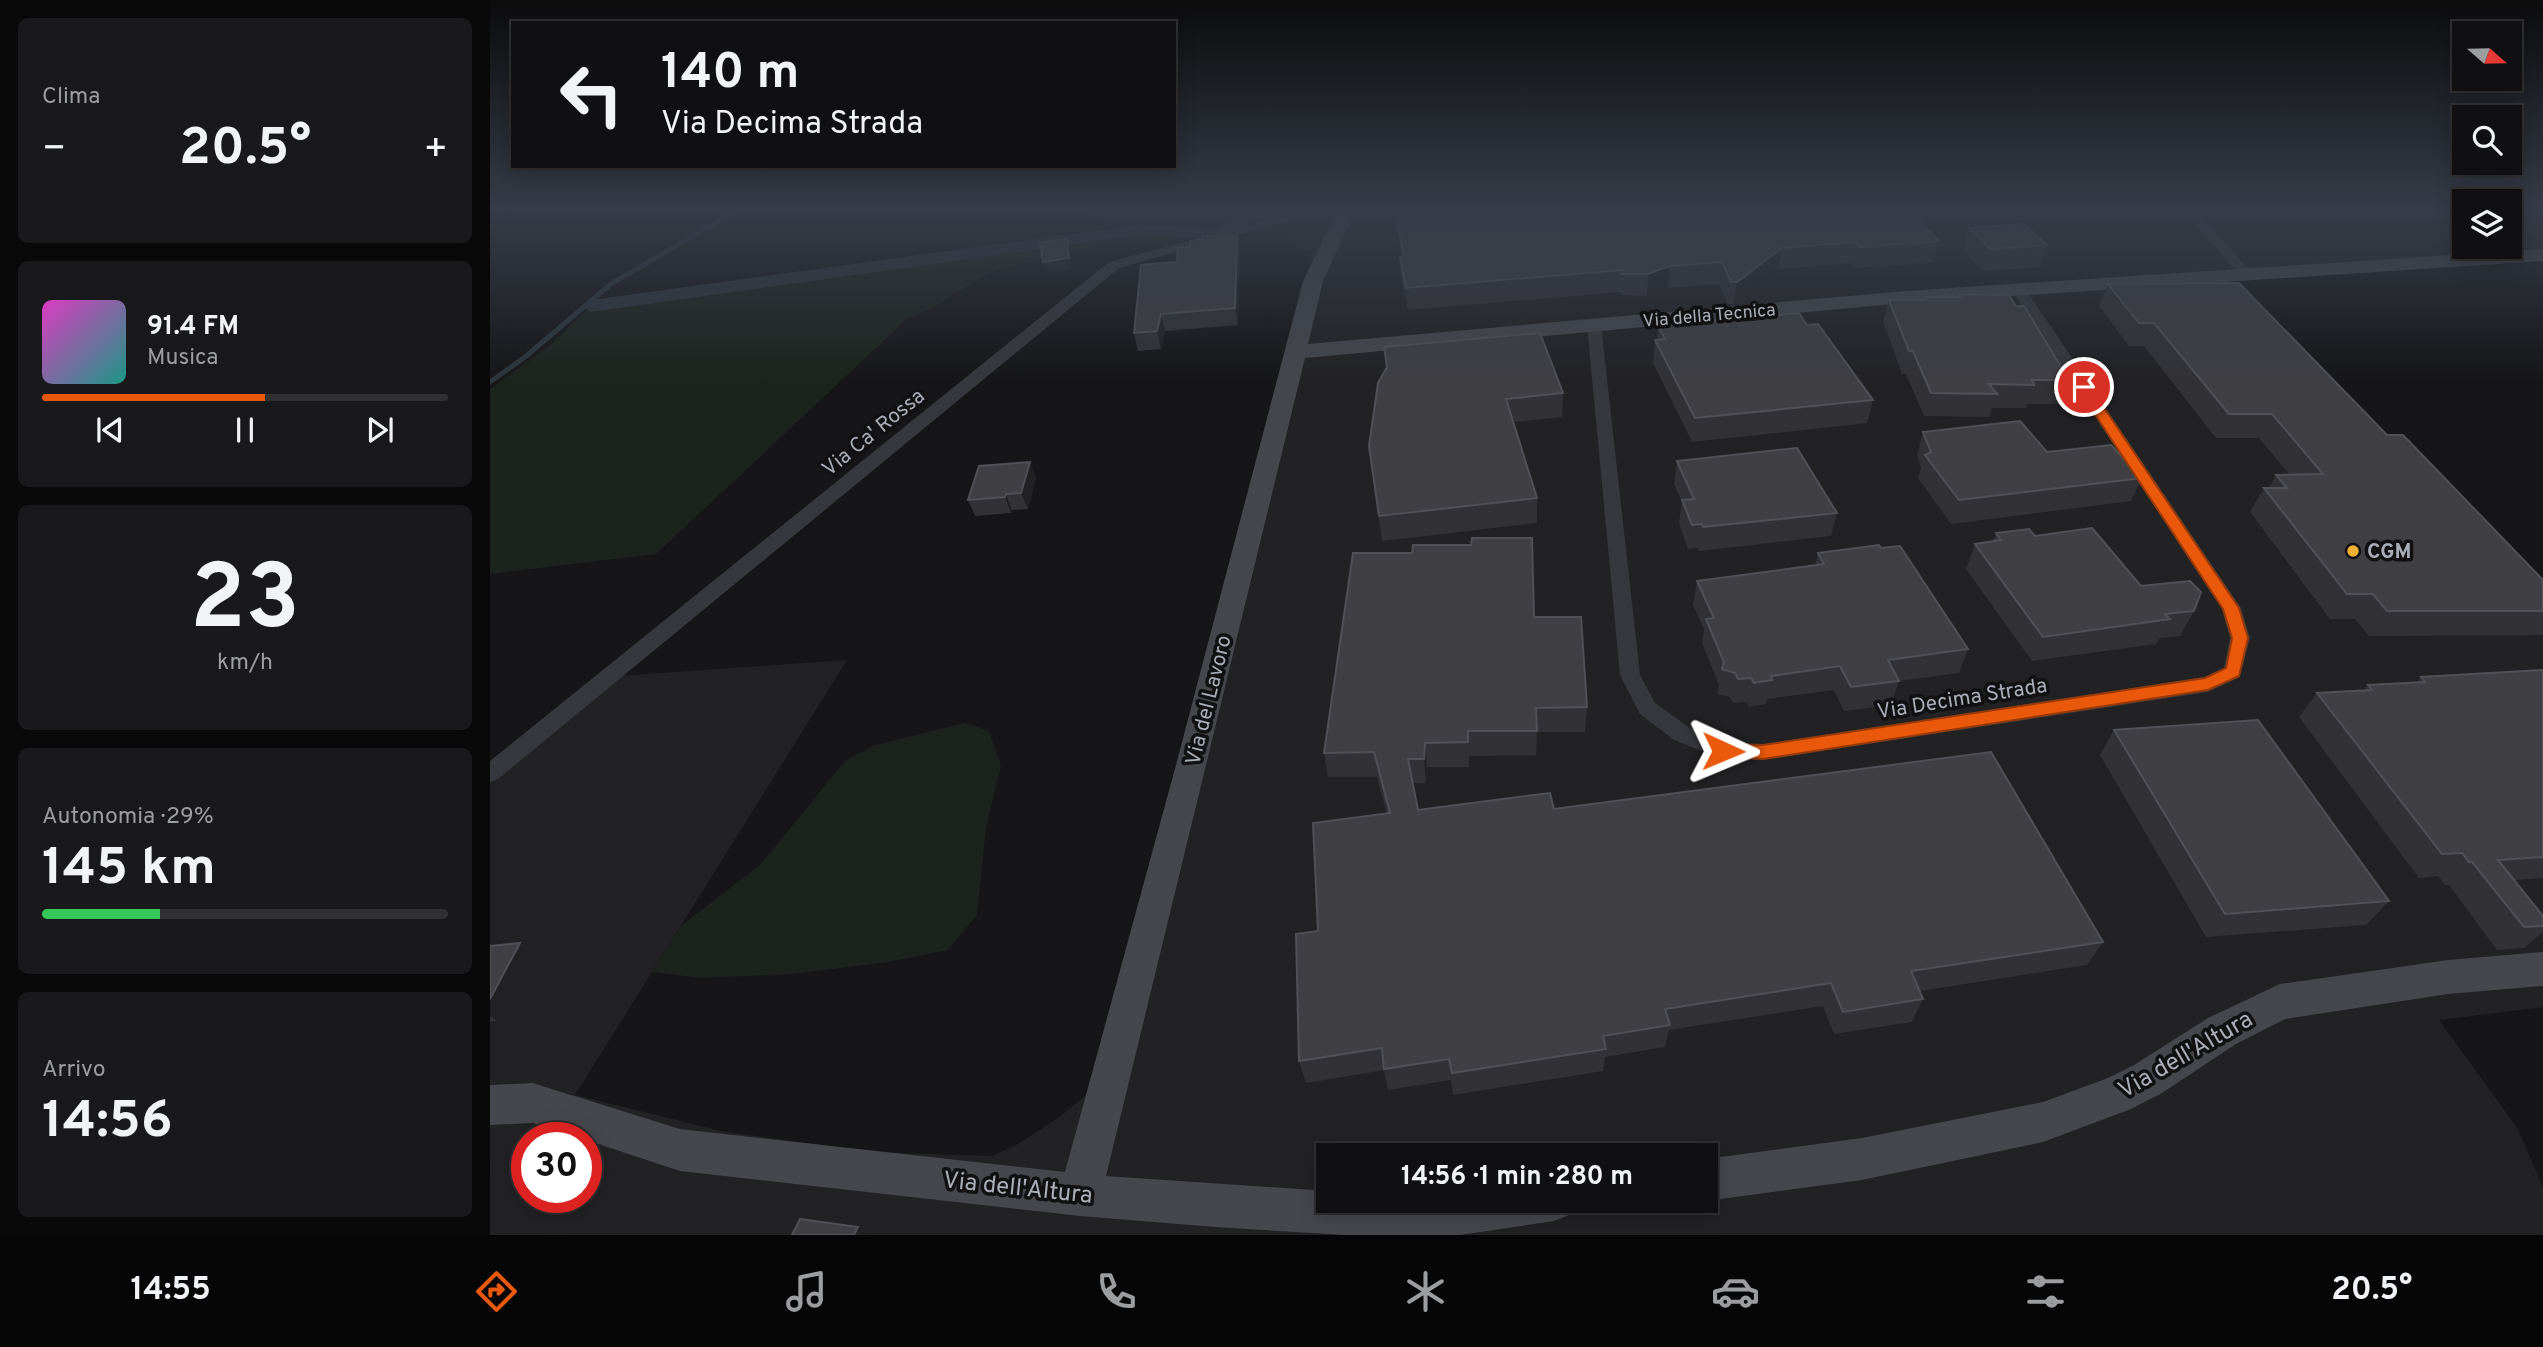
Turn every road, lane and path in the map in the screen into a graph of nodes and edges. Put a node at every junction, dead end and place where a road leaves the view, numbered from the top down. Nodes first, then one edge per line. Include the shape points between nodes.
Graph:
1 (1112, 267) edge
2 (1320, 267) edge
3 (2239, 267) edge
4 (2370, 267) edge
5 (2246, 275) junction
6 (2019, 290) junction
7 (1594, 325) junction
8 (1295, 352) junction
9 (490, 773) edge
10 (2543, 969) edge
11 (490, 1105) edge
12 (1718, 1178) edge
13 (1080, 1195) junction
14 (1316, 1212) edge
15 (1338, 1213) edge
16 (1463, 1213) edge

1 - 9 street, Via Ca' Rossa
2 - 8 street, Via del Lavoro
3 - 5 street
4 - 5 street, Via della Tecnica
5 - 6 street, Via della Tecnica
6 - 7 street, Via della Tecnica
6 - 7 street, Via Decima Strada via 2231,608 2240,638 2233,672 2208,684 1763,752 1723,751 1682,734 1647,708 1630,675
7 - 8 street, Via della Tecnica
8 - 13 street, Via del Lavoro
10 - 12 street, Via dell'Altura via 2448,977 2280,1002 2222,1031 2138,1084 2043,1122 1862,1159
11 - 13 street, Via dell'Altura via 533,1103 680,1150
13 - 14 street, Via dell'Altura
15 - 16 street, Via dell'Altura

